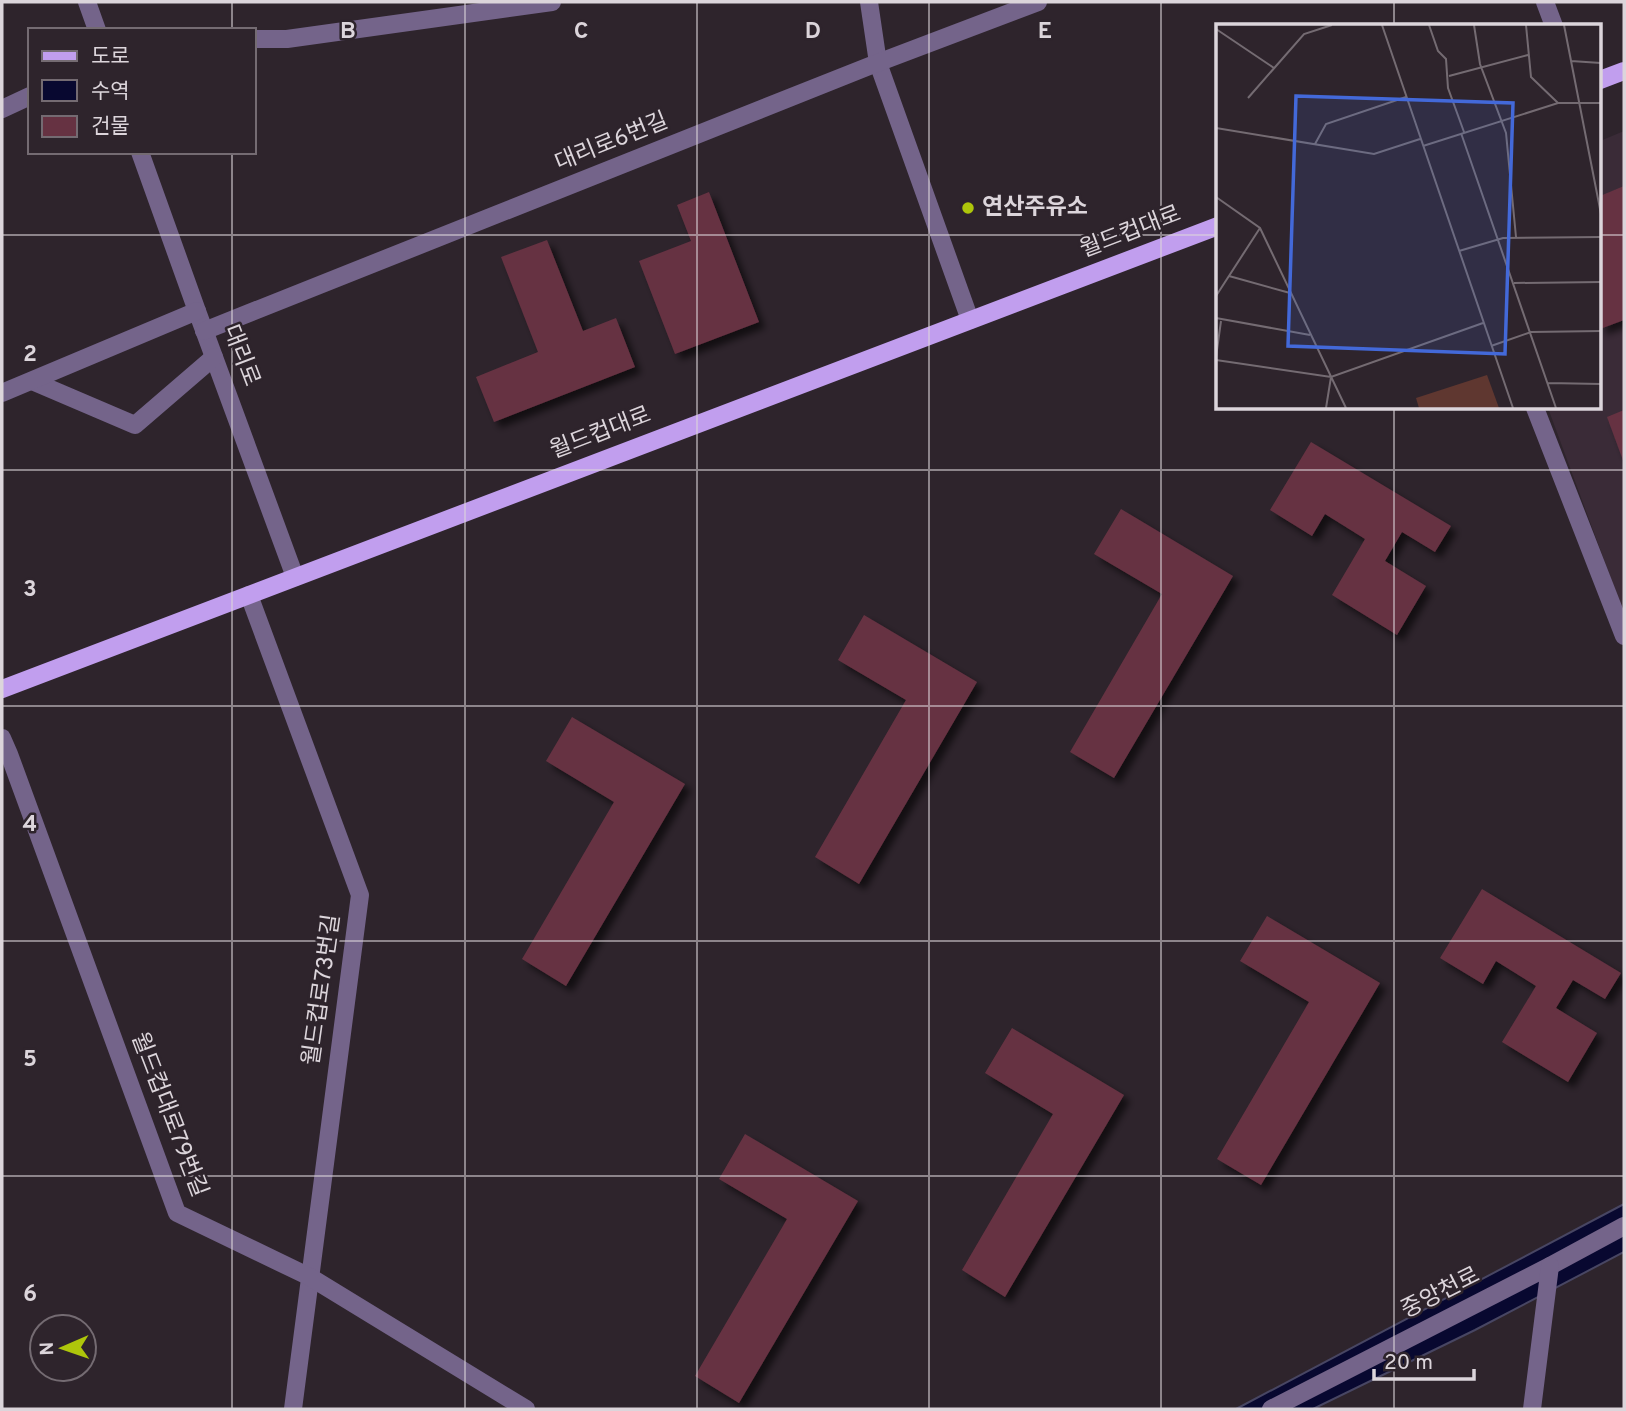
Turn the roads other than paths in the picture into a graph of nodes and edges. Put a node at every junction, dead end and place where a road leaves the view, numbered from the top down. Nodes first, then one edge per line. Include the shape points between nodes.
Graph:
1 (88, 2) edge
2 (552, 2) edge
3 (869, 2) edge
4 (1038, 2) edge
5 (1545, 2) edge
6 (1553, 24) edge
7 (96, 28) edge
8 (256, 39) edge
9 (878, 63) junction
10 (1624, 71) edge
11 (1602, 79) edge
12 (28, 97) edge
13 (2, 110) edge
14 (141, 154) edge
15 (1216, 227) edge
16 (197, 311) junction
17 (970, 320) junction
18 (204, 331) junction
19 (214, 357) junction
20 (32, 381) junction
21 (2, 393) edge
22 (1536, 410) edge
23 (295, 577) junction
24 (249, 595) junction
25 (1624, 636) edge
26 (2, 689) edge
27 (2, 738) edge
28 (1624, 1226) edge
29 (1550, 1266) junction
30 (310, 1277) junction
31 (1277, 1408) edge
32 (293, 1409) edge
33 (526, 1409) edge
34 (1532, 1409) edge

1 - 7 street
2 - 8 street via 287,39
3 - 9 street
4 - 9 street, 대리로6번길
5 - 6 street
9 - 17 street
9 - 18 street, 대리로6번길
10 - 11 main road
12 - 13 street
14 - 16 street, 대리로
15 - 17 main road, 월드컵대로
16 - 18 street, 대리로
16 - 20 street
17 - 23 main road, 월드컵대로
18 - 19 street, 대리로
19 - 20 street via 135,425
19 - 23 street, 대리로
20 - 21 street
22 - 25 street
23 - 24 main road, 월드컵대로
24 - 26 main road, 월드컵대로
24 - 30 street, 월드컵로73번길 via 360,895
27 - 30 street, 월드컵대로79번길 via 177,1213
28 - 29 street, 중앙천로
29 - 31 street, 중앙천로
29 - 34 street
30 - 32 street, 월드컵로73번길
30 - 33 street, 월드컵대로79번길

